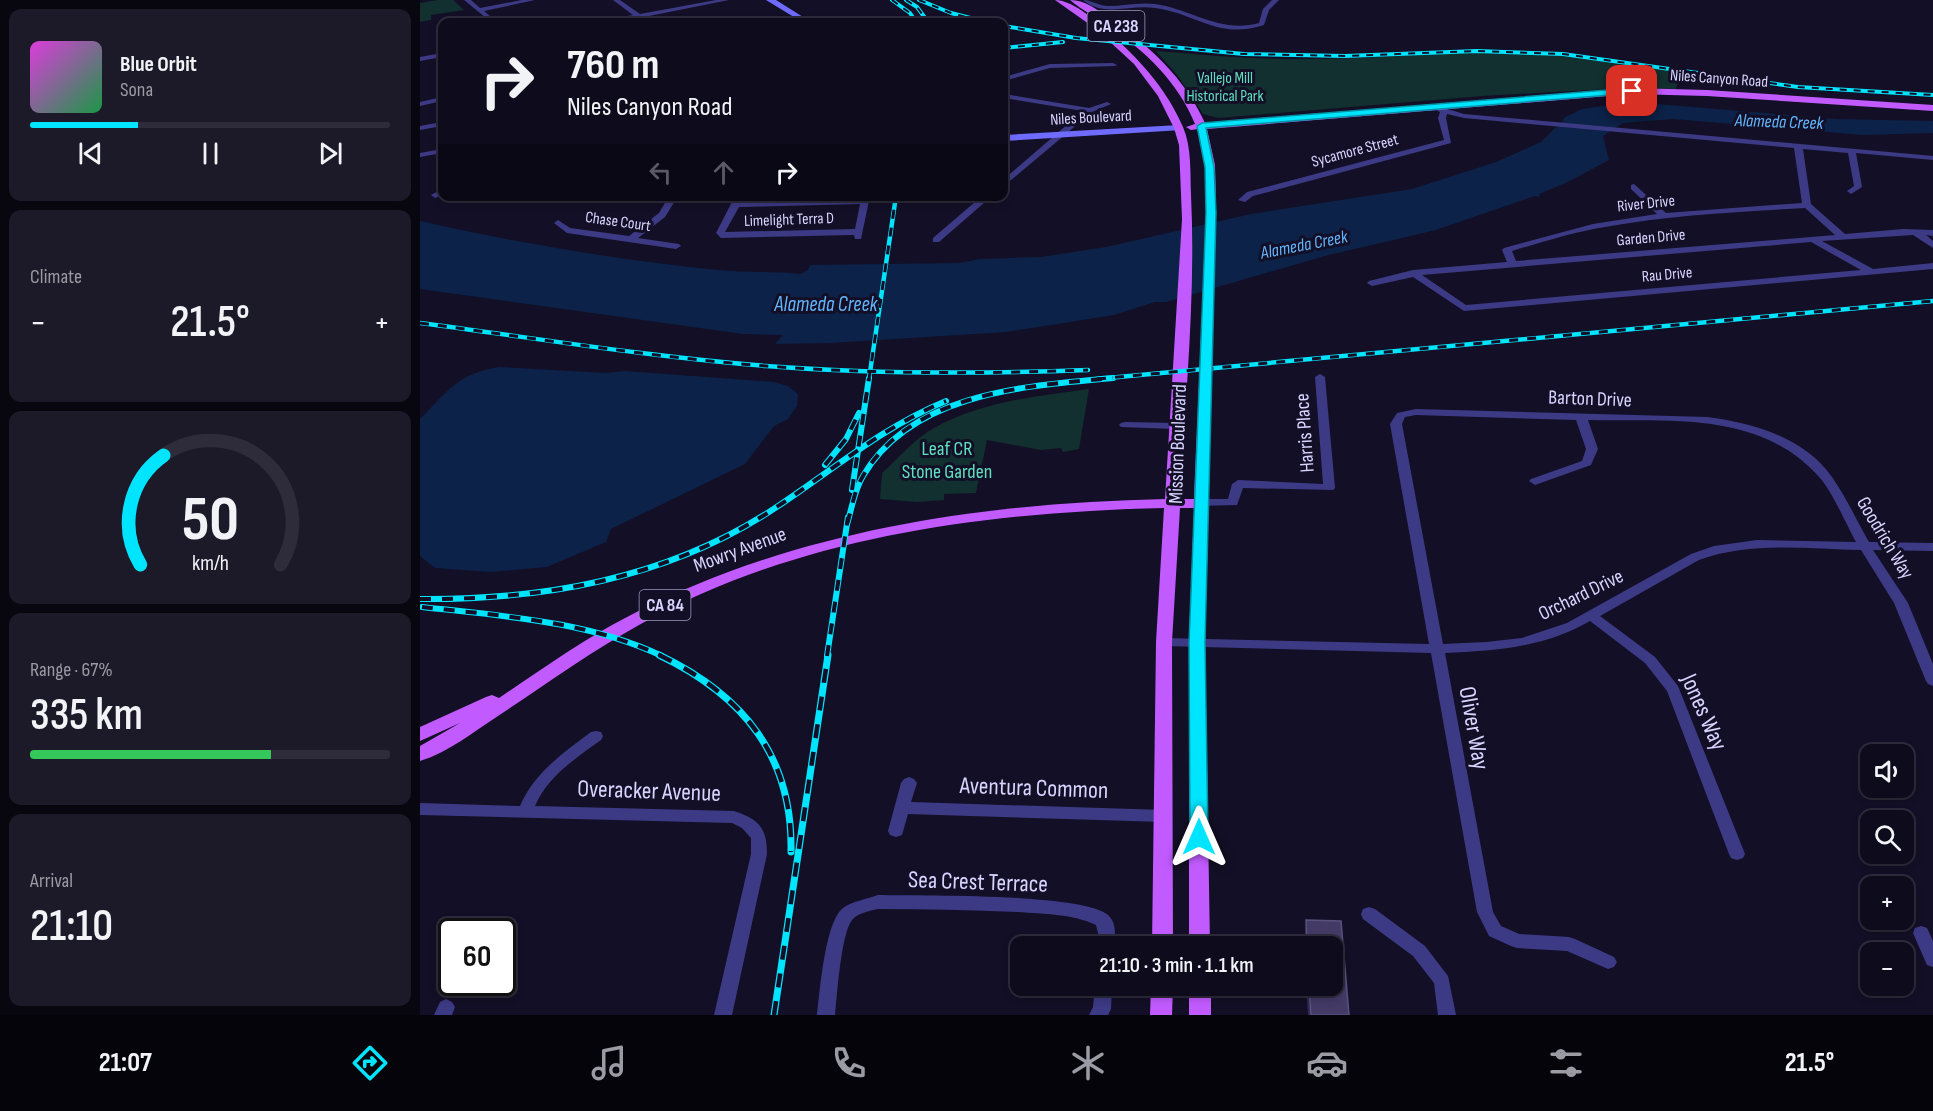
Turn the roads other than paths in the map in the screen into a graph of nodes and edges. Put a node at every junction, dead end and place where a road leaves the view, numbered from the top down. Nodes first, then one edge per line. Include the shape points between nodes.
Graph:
1 (467, 0) edge
2 (532, 0) edge
3 (616, 0) edge
4 (726, 0) edge
5 (770, 0) edge
6 (1059, 0) edge
7 (1074, 0) edge
8 (1086, 0) edge
9 (1276, 0) edge
10 (479, 10) junction
11 (639, 16) junction
12 (489, 18) edge
13 (628, 18) edge
14 (642, 18) edge
15 (799, 18) edge
16 (438, 56) edge
17 (420, 59) edge
18 (1113, 65) dead end
19 (1008, 78) edge
20 (1008, 97) edge
21 (438, 100) edge
22 (420, 104) edge
23 (1107, 104) dead end
24 (1434, 106) junction
25 (1933, 108) edge
26 (1089, 110) junction
27 (1444, 111) junction
28 (438, 125) edge
29 (1202, 126) junction
30 (420, 128) edge
31 (1179, 128) junction
32 (1060, 135) junction
33 (1008, 138) edge
34 (1798, 145) junction
35 (1851, 150) junction
36 (438, 152) edge
37 (420, 155) edge
38 (1933, 158) edge
39 (1008, 180) edge
40 (1634, 187) dead end
41 (1851, 191) dead end
42 (1242, 200) dead end
43 (671, 201) edge
44 (737, 201) edge
45 (865, 201) edge
46 (982, 201) edge
47 (1807, 205) junction
48 (1664, 216) junction
49 (558, 223) dead end
50 (1915, 231) junction
51 (1933, 233) edge
52 (1843, 237) junction
53 (631, 239) junction
54 (936, 240) dead end
55 (1813, 240) junction
56 (1933, 245) edge
57 (676, 246) dead end
58 (1512, 264) junction
59 (1933, 266) edge
60 (1871, 272) junction
61 (1413, 273) junction
62 (1372, 283) dead end
63 (1320, 377) dead end
64 (1401, 415) joint
65 (1581, 417) junction
66 (1125, 425) dead end
67 (1175, 426) junction
68 (1775, 437) joint
69 (1534, 481) dead end
70 (1171, 503) junction
71 (1201, 503) junction
72 (938, 522) junction
73 (1863, 544) junction
74 (1933, 547) edge
75 (1592, 616) junction
76 (1164, 642) junction
77 (1197, 643) junction
78 (1437, 649) junction
79 (1933, 681) edge
80 (491, 702) junction
81 (420, 735) edge
82 (596, 736) dead end
83 (420, 742) edge
84 (420, 753) edge
85 (909, 783) dead end
86 (902, 808) junction
87 (420, 809) edge
88 (525, 811) junction
89 (1164, 816) junction
90 (896, 831) dead end
91 (1737, 854) dead end
92 (1369, 914) dead end
93 (1921, 933) dead end
94 (1107, 936) edge
95 (1163, 936) edge
96 (1200, 936) edge
97 (1933, 960) edge
98 (1608, 962) dead end
99 (1103, 996) edge
100 (1162, 996) edge
101 (1200, 996) edge
102 (723, 1015) edge
103 (826, 1015) edge
104 (1098, 1015) edge
105 (1161, 1015) edge
106 (1200, 1015) edge
107 (1446, 1015) edge

1 - 10 street
2 - 10 street
3 - 11 street
4 - 11 street
5 - 15 main road
6 - 31 main road, Mission Boulevard / CA 238 via 1099,27 1137,62
7 - 29 main road, Mission Boulevard / CA 238 via 1113,24 1173,77
8 - 9 street via 1102,8 1155,6 1219,26 1246,29 1262,24 1266,9
10 - 12 street
11 - 13 street
11 - 14 street
16 - 17 street
18 - 19 street via 1050,66
20 - 26 street
21 - 22 street
23 - 26 street
24 - 25 main road, Niles Canyon Road via 1663,91
24 - 27 street
24 - 29 main road, Niles Canyon Road
26 - 32 street
27 - 34 street via 1464,116
27 - 42 street, Sycamore Street via 1448,141 1250,194
28 - 30 street
29 - 31 main road, Niles Canyon Road
29 - 71 main road, Mission Boulevard via 1210,167 1211,213
31 - 32 main road, Niles Boulevard
31 - 67 main road, Mission Boulevard via 1184,145 1187,219
32 - 33 main road, Niles Boulevard
32 - 39 street
34 - 35 street
34 - 47 street
35 - 38 street
35 - 41 street via 1858,187
36 - 37 street
40 - 48 street
43 - 53 street via 662,215
44 - 45 street, Limelight Terra D via 720,233 858,235
46 - 54 street
47 - 48 street, River Drive
47 - 52 street
48 - 58 street, River Drive via 1605,224 1507,250
49 - 53 street, Chase Court via 567,230
50 - 51 street, Garden Drive
50 - 52 street, Garden Drive
50 - 56 street
52 - 55 street, Garden Drive
53 - 57 street, Chase Court
55 - 58 street, Garden Drive
55 - 60 street
58 - 61 street, Garden Drive
59 - 60 street, Rau Drive
60 - 61 street, Rau Drive via 1464,308
61 - 62 street, Garden Drive
63 - 71 street, Harris Place via 1329,488 1238,484 1233,502
64 - 65 street, Barton Drive via 1416,412
64 - 78 street, Oliver Way via 1396,424
65 - 68 street, Barton Drive via 1707,420 1737,424
65 - 69 street via 1592,449 1587,463
66 - 67 street
67 - 70 main road, Mission Boulevard
68 - 73 street, Goodrich Way via 1806,457 1827,478
70 - 71 main road, Mowry Avenue / CA 84
70 - 72 main road, Mowry Avenue / CA 84 via 1027,511
70 - 76 main road, Mission Boulevard
71 - 77 main road, Mission Boulevard
72 - 80 main road, Mowry Avenue / CA 84 via 852,534 703,581 625,619
72 - 84 main road, Mowry Avenue / CA 84 via 818,547 708,585 634,621 462,731
73 - 74 street, Orchard Drive
73 - 75 street, Orchard Drive via 1757,544 1714,550
73 - 79 street, Goodrich Way via 1901,603
75 - 78 street, Orchard Drive via 1524,642
75 - 91 street, Jones Way via 1650,660 1673,689
76 - 77 street, Orchard Drive
76 - 89 main road, Mission Boulevard
77 - 78 street, Orchard Drive
77 - 96 main road, Mission Boulevard
78 - 98 street, Oliver Way via 1485,912 1495,931 1517,940 1569,944
80 - 81 main road, Mowry Avenue / CA 84
80 - 83 main road
82 - 88 street via 537,784
85 - 86 street
86 - 89 street, Aventura Common
86 - 90 street
87 - 88 street, Overacker Avenue
88 - 102 street, Overacker Avenue via 734,817 748,824 759,836 759,854
89 - 95 main road, Mission Boulevard
92 - 107 street via 1419,951 1431,966 1442,981
93 - 97 street
94 - 103 street, Sea Crest Terrace via 1101,919 1053,907 878,903 853,909 843,919
99 - 104 street
100 - 105 main road
101 - 106 main road

